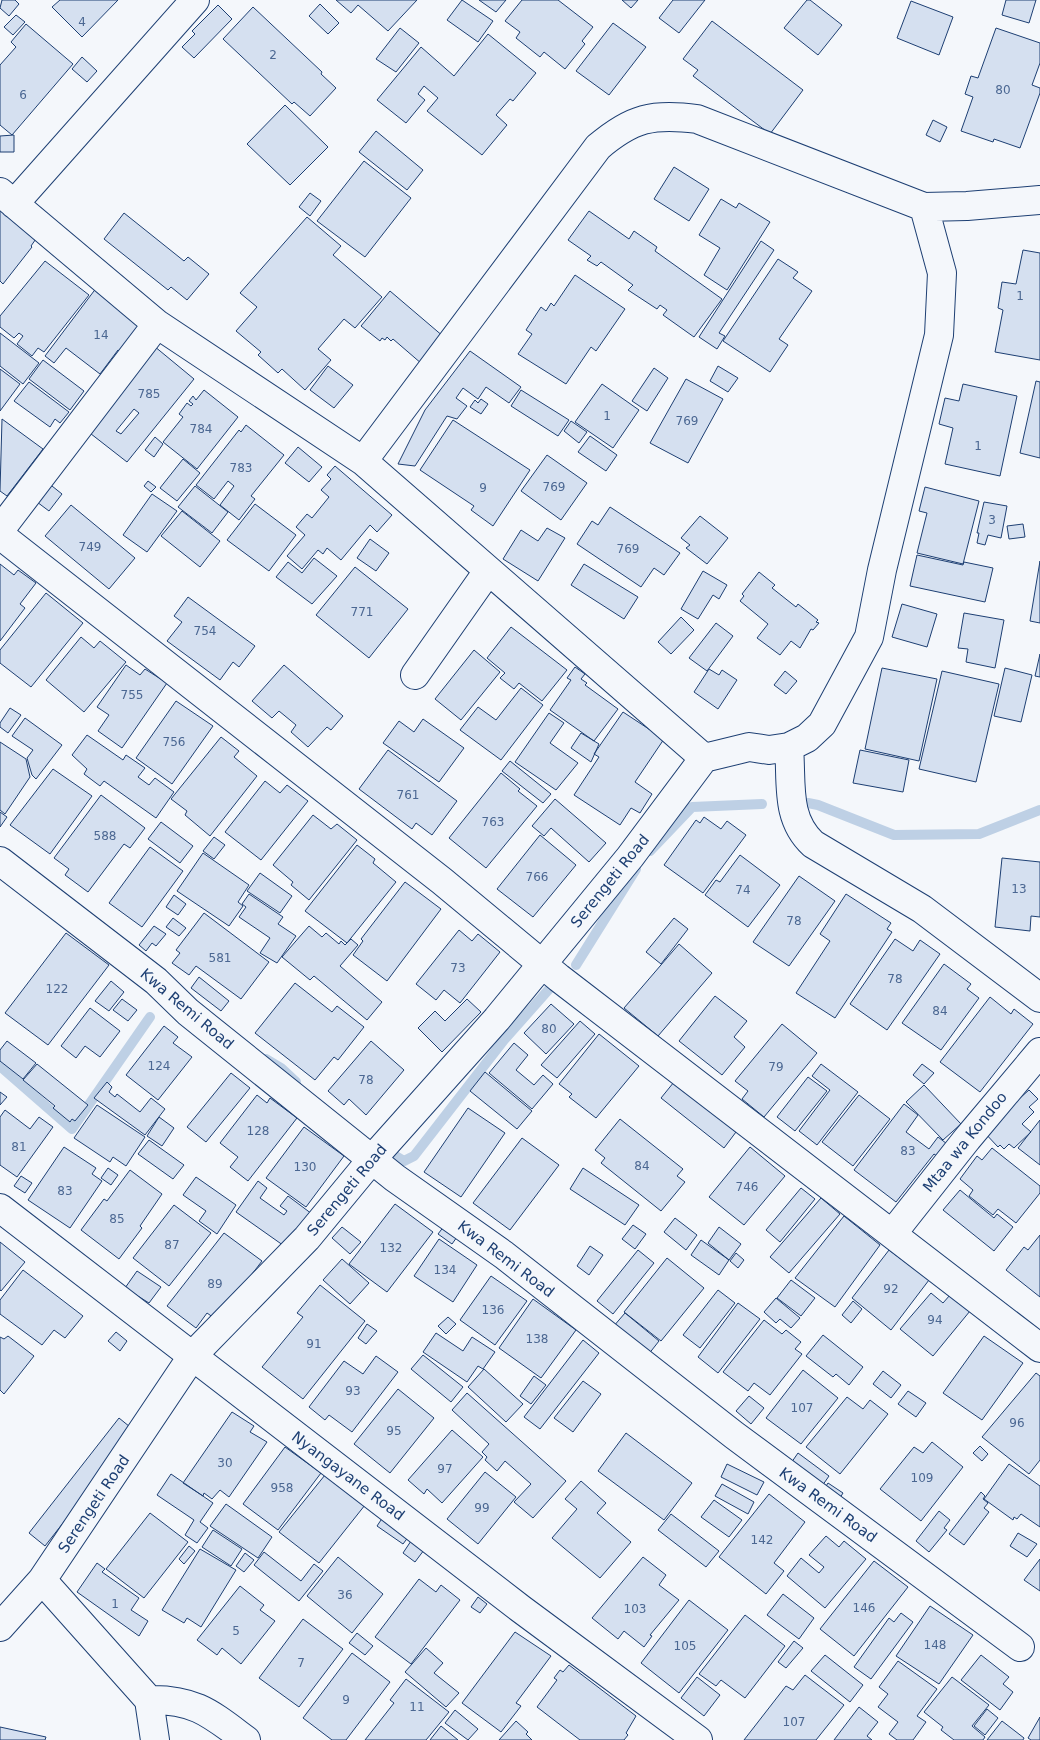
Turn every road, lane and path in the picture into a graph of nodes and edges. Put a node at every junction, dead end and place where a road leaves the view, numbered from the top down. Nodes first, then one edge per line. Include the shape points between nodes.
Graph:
1 (195, 0) edge
2 (7, 198) edge
3 (1040, 200) edge
4 (924, 207) junction
5 (157, 324) junction
6 (363, 461) junction
7 (0, 530) edge
8 (0, 535) edge
9 (488, 571) junction
10 (415, 675) dead end
11 (789, 747) junction
12 (704, 758) junction
13 (0, 861) edge
14 (543, 963) junction
15 (1040, 998) edge
16 (1040, 1052) edge
17 (373, 1158) junction
18 (0, 1208) edge
19 (892, 1234) junction
20 (1040, 1348) edge
21 (192, 1355) junction
22 (42, 1580) junction
23 (0, 1627) edge
24 (1020, 1647) dead end
25 (149, 1700) junction
26 (155, 1740) edge
27 (246, 1740) edge
28 (698, 1740) edge

1 - 2 street
2 - 5 street
3 - 4 street
4 - 6 street via 697,119 670,115 643,118 619,130 598,147
4 - 11 street via 942,273 939,335 869,637 822,724 807,738
5 - 6 street
5 - 7 street
6 - 9 street
8 - 14 street
9 - 10 street
9 - 12 street
11 - 12 street via 769,750 749,747
11 - 15 street via 792,808 803,834 813,844 922,909
12 - 14 street, Serengeti Road via 630,857
13 - 17 street, Kwa Remi Road via 156,982 188,1012
14 - 17 street, Serengeti Road
14 - 19 street
16 - 19 street, Mtaa wa Kondoo
17 - 21 street, Serengeti Road via 307,1238
17 - 24 street, Kwa Remi Road via 395,1178 504,1255 734,1436
18 - 21 street, Nyangayane Road
19 - 20 street
21 - 22 street, Serengeti Road
21 - 28 street, Nyangayane Road via 228,1386 521,1609
22 - 23 street, Serengeti Road
22 - 25 street
25 - 26 street
25 - 27 street via 172,1700 193,1705 213,1715

